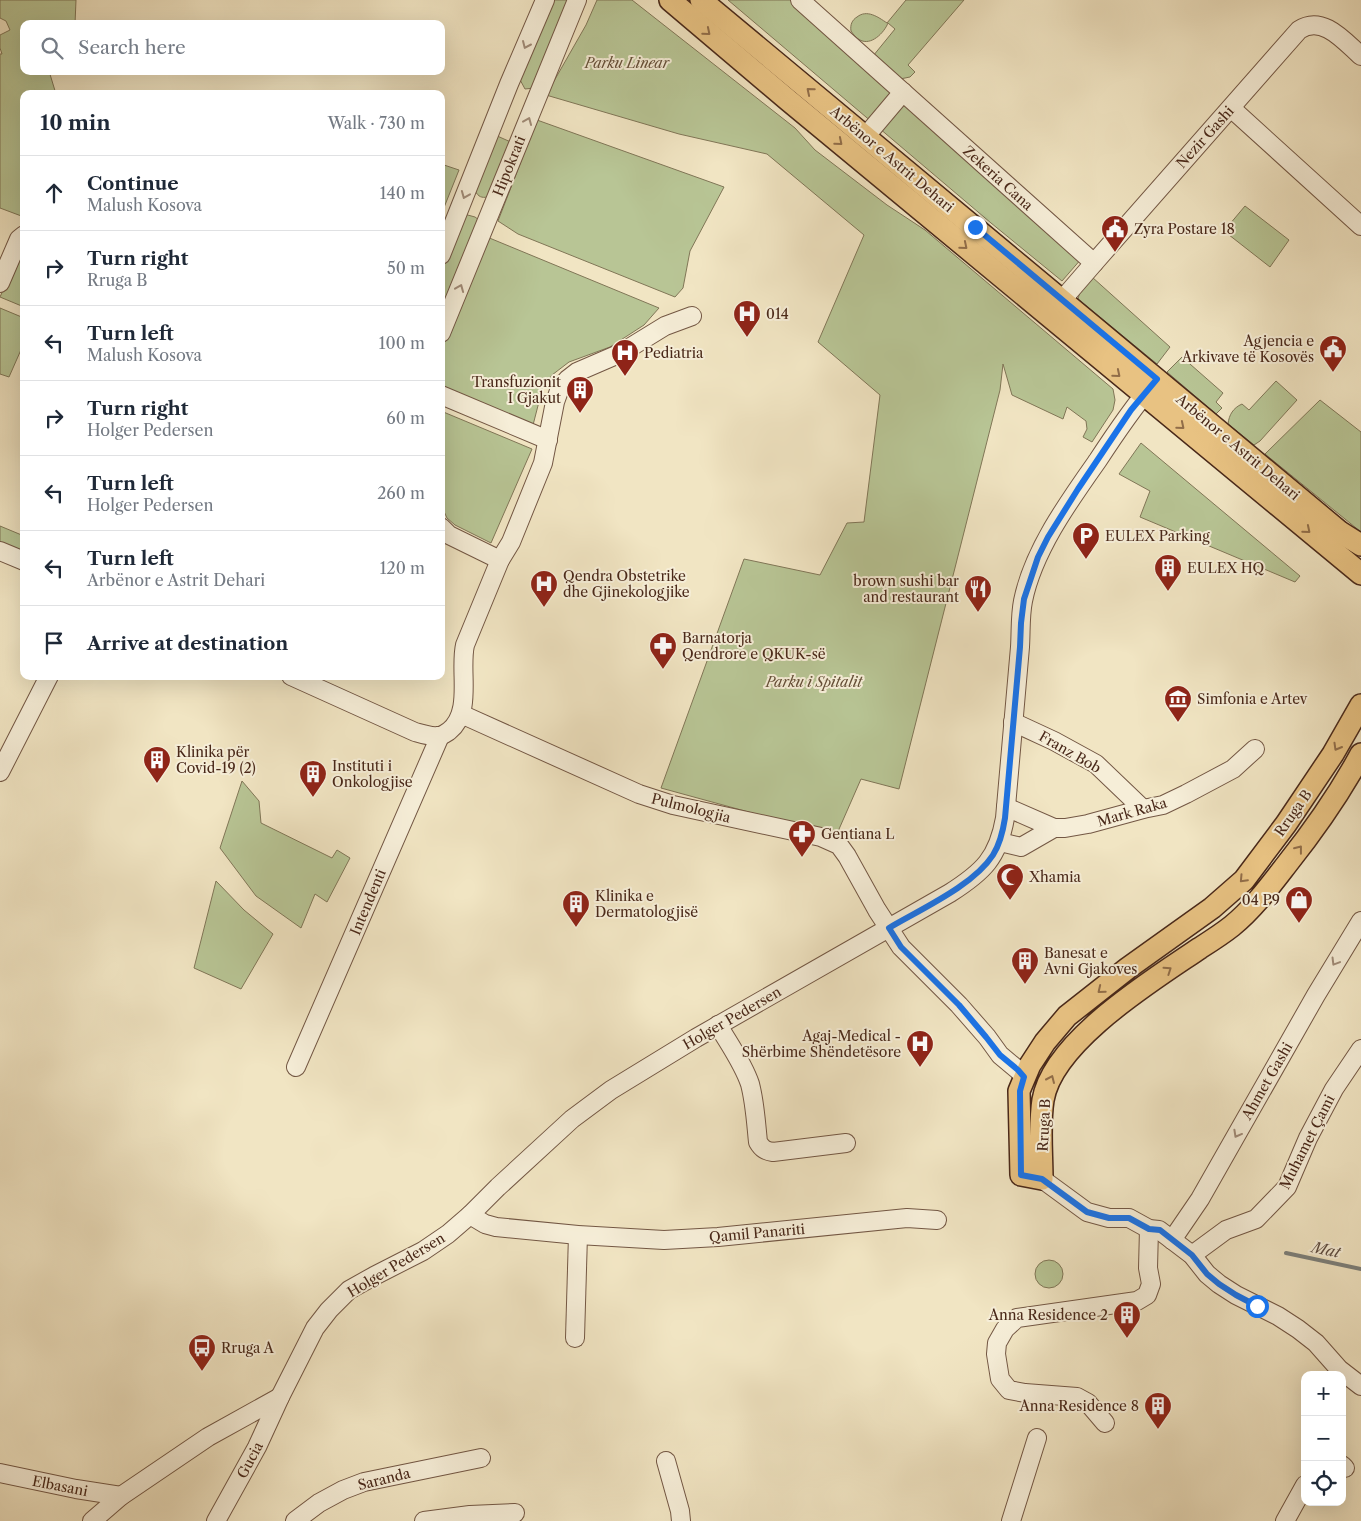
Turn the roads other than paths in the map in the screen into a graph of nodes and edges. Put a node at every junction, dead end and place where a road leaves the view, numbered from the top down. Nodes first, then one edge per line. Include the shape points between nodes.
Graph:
1 (545, 0) edge
2 (577, 0) edge
3 (670, 0) edge
4 (701, 0) edge
5 (800, 0) edge
6 (1361, 56) edge
7 (903, 92) junction
8 (1231, 108) junction
9 (865, 137) junction
10 (1361, 226) edge
11 (20, 238) edge
12 (445, 245) edge
13 (1094, 262) junction
14 (0, 282) edge
15 (1062, 300) junction
16 (692, 316) dead end
17 (445, 323) edge
18 (1150, 387) junction
19 (445, 397) edge
20 (548, 440) junction
21 (445, 532) edge
22 (1361, 545) edge
23 (0, 551) edge
24 (20, 559) edge
25 (500, 560) junction
26 (1361, 574) edge
27 (47, 680) edge
28 (300, 680) edge
29 (1361, 705) edge
30 (461, 714) junction
31 (1013, 722) junction
32 (440, 736) junction
33 (1255, 749) dead end
34 (1361, 754) edge
35 (0, 772) edge
36 (1006, 807) junction
37 (1143, 809) junction
38 (1054, 828) junction
39 (1000, 842) junction
40 (1361, 921) edge
41 (889, 928) junction
42 (718, 1025) junction
43 (1361, 1049) edge
44 (296, 1067) dead end
45 (1024, 1077) junction
46 (846, 1143) dead end
47 (1042, 1179) junction
48 (470, 1215) junction
49 (937, 1220) dead end
50 (1149, 1229) junction
51 (578, 1234) junction
52 (1172, 1240) junction
53 (1192, 1255) junction
54 (575, 1338) dead end
55 (1361, 1386) edge
56 (280, 1397) junction
57 (1105, 1423) dead end
58 (1037, 1438) dead end
59 (481, 1458) dead end
60 (666, 1461) dead end
61 (0, 1473) edge
62 (1301, 1492) edge
63 (121, 1496) junction
64 (515, 1513) dead end
65 (92, 1521) edge
66 (216, 1521) edge
67 (295, 1521) edge
68 (424, 1521) edge
69 (681, 1521) edge
70 (1012, 1521) edge
71 (1285, 1521) edge

1 -> 12 street
17 -> 2 street, Hipokrati
3 -> 18 main road, Arbënor e Astrit Dehari via 788,100
9 -> 4 main road, Arbënor e Astrit Dehari
5 - 7 street, Zekeria Cana
6 - 8 street, Nezir Gashi via 1333,31 1318,26 1304,27
7 - 9 street
7 - 13 street, Zekeria Cana
8 - 10 street
8 - 13 street, Nezir Gashi
9 - 15 main road, Arbënor e Astrit Dehari
11 - 14 street
13 - 15 street, Nezir Gashi
15 - 18 main road, Arbënor e Astrit Dehari
16 - 20 street via 660,329 568,379 557,395
18 - 22 main road, Arbënor e Astrit Dehari
18 -> 26 main road, Arbënor e Astrit Dehari
18 - 31 street, Holger Pedersen via 1078,489 1038,557 1024,599
19 - 20 street
20 - 25 street via 543,463 511,542
21 - 25 street
23 - 24 street
25 - 30 street via 462,655 464,693
27 - 35 street
28 - 32 street via 415,732
29 -> 45 main road, Rruga B via 1333,754 1244,880 1212,908 1067,1016 1045,1042
30 - 32 street via 452,728
30 - 41 street, Pulmologjia via 658,801 831,841 848,856
31 - 36 street, Holger Pedersen
31 - 37 street, Franz Bob via 1096,764
32 - 44 street, Intendenti
33 - 37 street, Mark Raka via 1220,776 1162,805
47 -> 34 main road, Rruga B via 1043,1099 1050,1078 1065,1056 1086,1032 1143,987 1232,926 1264,894 1306,840
36 - 38 street, Mark Raka
36 - 39 street, Holger Pedersen
37 - 38 street, Mark Raka via 1088,824
38 - 39 street, Mark Raka via 1021,847
39 - 41 street, Holger Pedersen via 985,866 972,878
40 -> 52 street, Ahmet Gashi via 1200,1200
41 - 42 street, Holger Pedersen
41 - 45 street, Pulmologjia via 901,947
42 - 46 street via 750,1084 761,1147 773,1152
42 - 48 street, Holger Pedersen via 592,1104
43 - 53 street, Muhamet Çami via 1312,1130 1287,1187 1256,1219 1226,1230
45 - 47 main road, Rruga B via 1020,1091 1021,1175
47 - 50 street via 1087,1212 1109,1218 1129,1218
48 - 51 street, Qamil Panariti via 496,1227
48 - 56 street, Holger Pedersen via 423,1252 355,1286 329,1310 315,1328
49 - 51 street, Qamil Panariti via 908,1218 664,1240
50 - 52 street via 1160,1230
50 - 57 street via 1151,1284 1147,1295 1137,1301 1017,1318 997,1343 1000,1379 1009,1390 1077,1396 1088,1402
51 - 54 street
52 - 53 street
53 - 55 street via 1219,1284 1298,1329
56 - 63 street via 208,1437
56 - 66 street, Gucia
58 - 70 street
59 - 67 street, Saranda via 364,1482 342,1490
60 - 69 street
61 - 63 street, Elbasani
62 - 71 street
63 - 65 street
64 - 68 street

